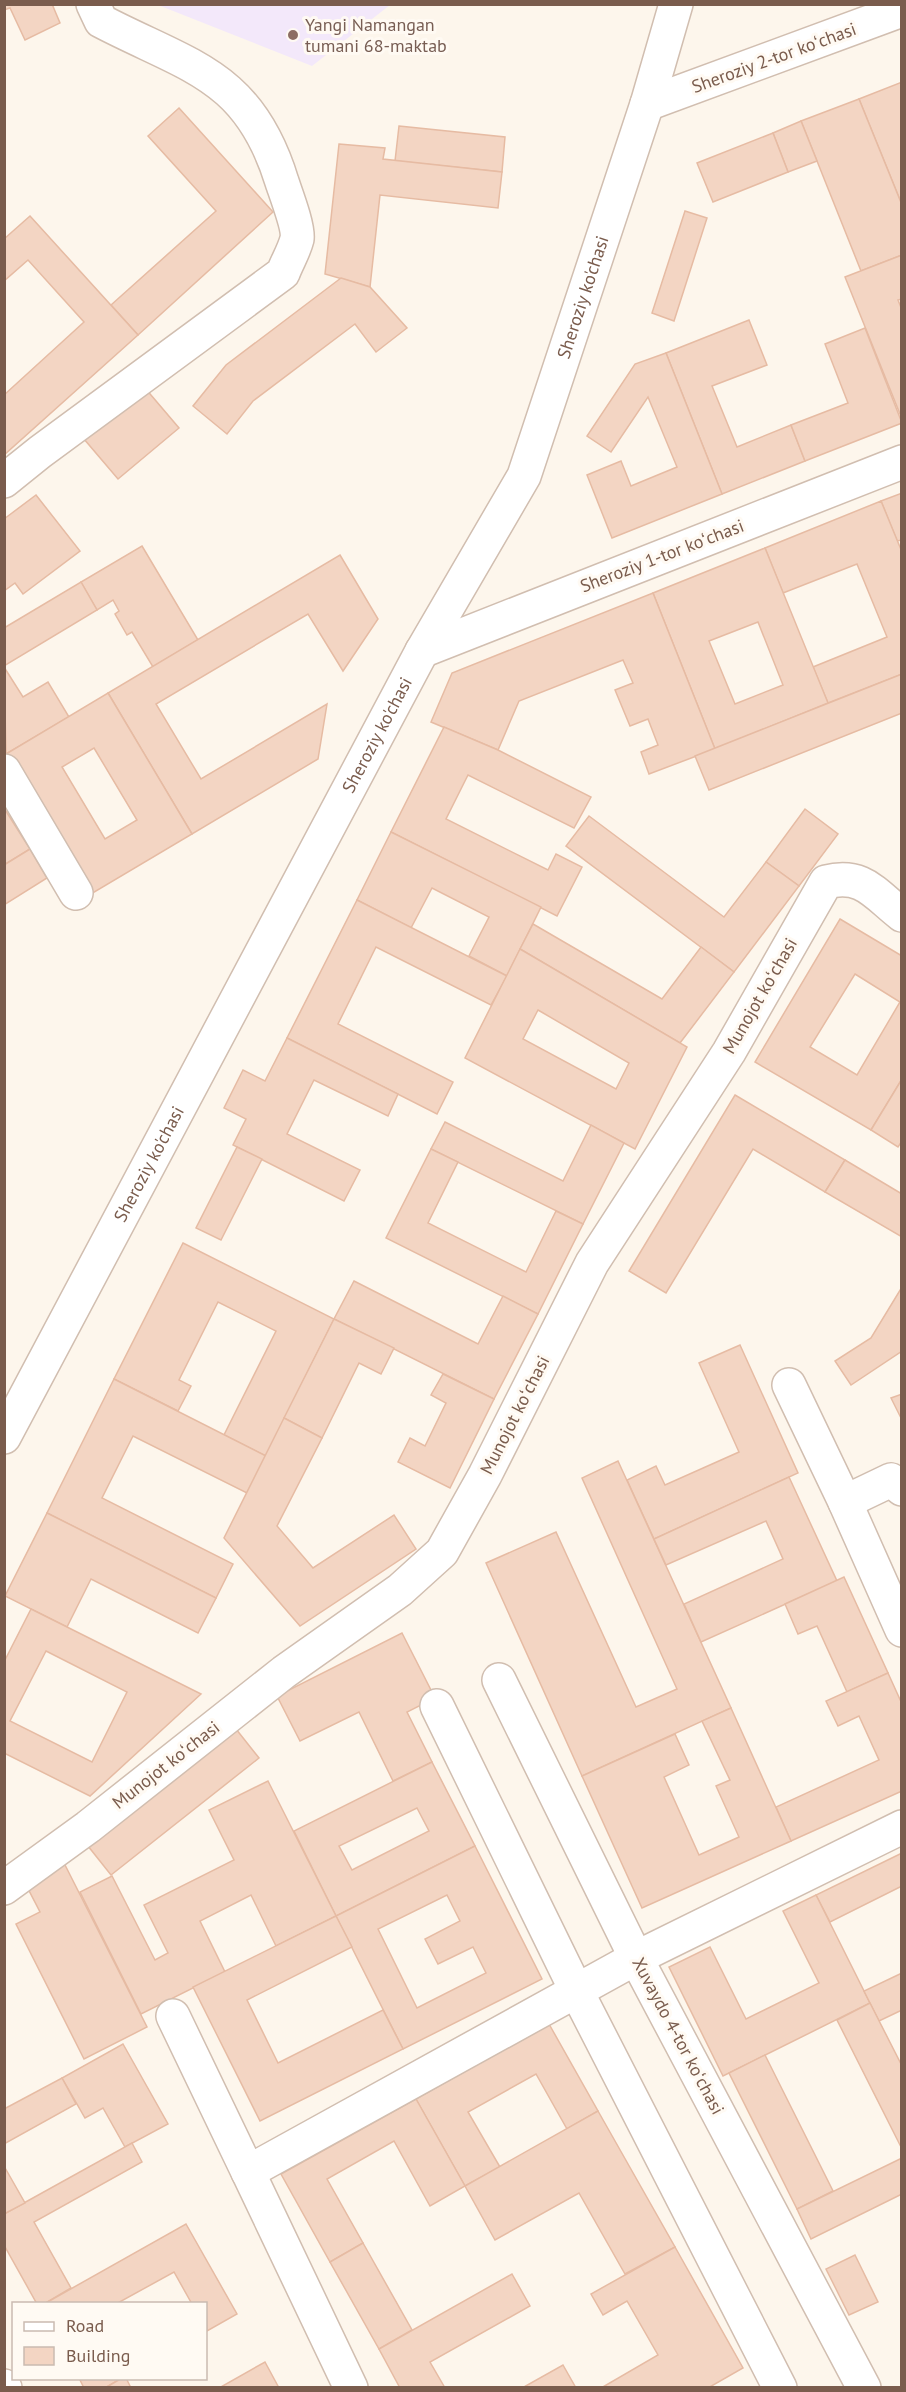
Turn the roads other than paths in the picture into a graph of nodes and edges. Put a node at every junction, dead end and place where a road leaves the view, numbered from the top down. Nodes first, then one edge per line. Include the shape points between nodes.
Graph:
1 (93, 4) edge
2 (676, 4) edge
3 (902, 10) edge
4 (647, 104) junction
5 (902, 462) edge
6 (4, 481) edge
7 (422, 651) junction
8 (4, 771) edge
9 (76, 893) dead end
10 (902, 915) edge
11 (789, 1385) dead end
12 (4, 1437) edge
13 (902, 1489) edge
14 (845, 1502) junction
15 (902, 1630) edge
16 (499, 1680) dead end
17 (437, 1706) dead end
18 (902, 1827) edge
19 (4, 1888) edge
20 (636, 1958) junction
21 (576, 1990) junction
22 (173, 2016) dead end
23 (248, 2172) junction
24 (351, 2388) edge
25 (780, 2388) edge
26 (864, 2388) edge

1 - 6 street via 101,21 206,72 234,96 253,118 277,166 298,237 283,273
2 - 4 street, Sheroziy ko'chasi
3 - 4 street, Sheroziy 2-tor koʻchasi
4 - 7 street, Sheroziy ko'chasi via 524,476
5 - 7 street, Sheroziy 1-tor koʻchasi
7 - 12 street, Sheroziy ko'chasi
8 - 9 street
10 - 19 street, Munojot koʻchasi via 858,879 826,882 729,1052 592,1263 442,1552 400,1590 284,1672 88,1827
11 - 14 street
13 - 14 street via 891,1480
14 - 15 street
16 - 20 street, Xuvaydo 4-tor koʻchasi
17 - 21 street
18 - 20 street
20 - 21 street
20 - 26 street, Xuvaydo 4-tor koʻchasi
21 - 23 street
21 - 25 street
22 - 23 street
23 - 24 street

